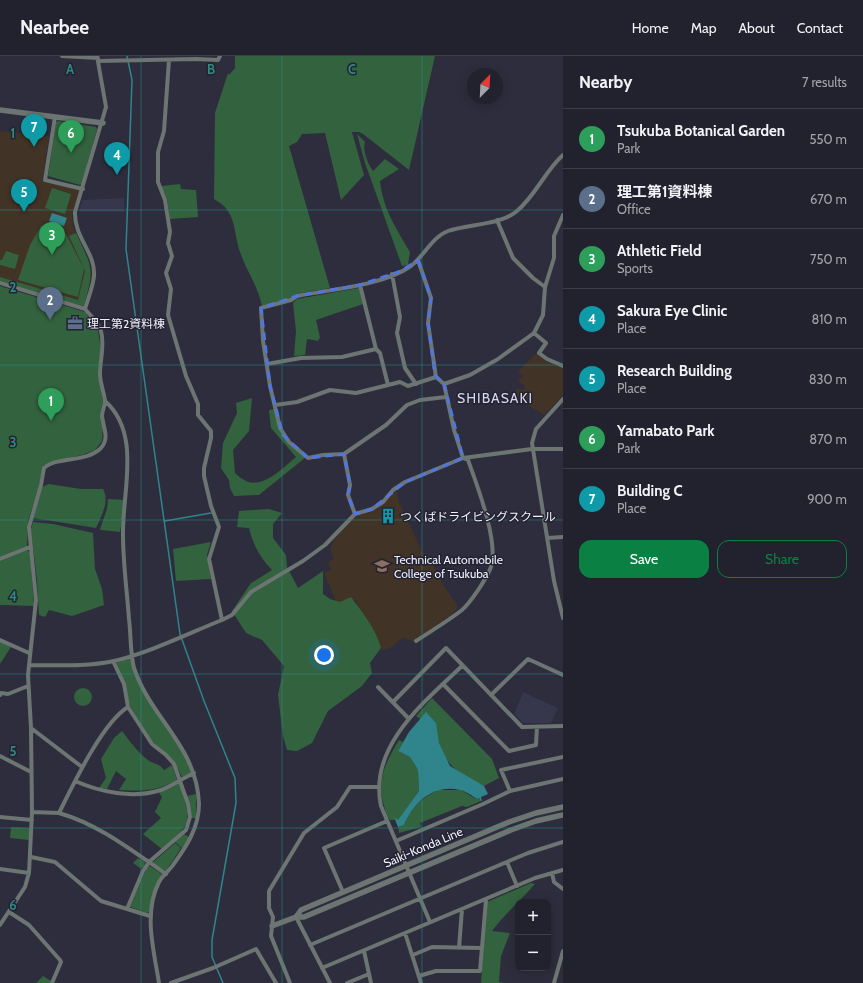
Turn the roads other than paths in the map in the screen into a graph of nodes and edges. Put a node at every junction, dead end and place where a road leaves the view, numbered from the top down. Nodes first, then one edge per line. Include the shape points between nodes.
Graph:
1 (62, 56) edge
2 (220, 56) edge
3 (98, 58) edge
4 (169, 60) junction
5 (0, 110) edge
6 (55, 117) junction
7 (103, 123) junction
8 (563, 155) edge
9 (83, 188) junction
10 (563, 215) edge
11 (497, 220) junction
12 (418, 260) junction
13 (392, 274) junction
14 (0, 283) edge
15 (360, 285) junction
16 (545, 287) junction
17 (85, 309) junction
18 (534, 334) junction
19 (376, 349) junction
20 (267, 364) junction
21 (563, 366) edge
22 (436, 377) junction
23 (416, 384) junction
24 (444, 384) junction
25 (388, 385) junction
26 (446, 397) junction
27 (563, 399) edge
28 (105, 401) junction
29 (275, 405) junction
30 (532, 449) junction
31 (563, 449) edge
32 (344, 454) junction
33 (463, 458) junction
34 (355, 514) junction
35 (563, 537) edge
36 (547, 538) junction
37 (30, 547) junction
38 (0, 559) edge
39 (563, 618) edge
40 (222, 620) junction
41 (0, 640) edge
42 (416, 641) dead end
43 (29, 654) junction
44 (132, 656) junction
45 (113, 661) junction
46 (29, 665) junction
47 (462, 666) junction
48 (563, 675) edge
49 (443, 684) junction
50 (28, 686) junction
51 (378, 687) dead end
52 (0, 695) edge
53 (491, 695) junction
54 (393, 702) junction
55 (128, 707) junction
56 (409, 719) junction
57 (563, 726) edge
58 (537, 727) junction
59 (31, 728) junction
60 (0, 756) edge
61 (563, 757) edge
62 (82, 767) junction
63 (31, 772) junction
64 (194, 773) junction
65 (563, 779) edge
66 (180, 780) junction
67 (75, 781) junction
68 (378, 787) junction
69 (510, 791) junction
70 (563, 807) edge
71 (32, 812) junction
72 (59, 813) junction
73 (563, 815) edge
74 (0, 817) edge
75 (32, 820) junction
76 (387, 821) junction
77 (396, 841) junction
78 (563, 842) edge
79 (31, 857) junction
80 (149, 862) junction
81 (507, 862) junction
82 (406, 866) junction
83 (0, 869) edge
84 (563, 870) edge
85 (29, 873) junction
86 (409, 873) junction
87 (552, 873) junction
88 (166, 874) junction
89 (517, 886) junction
90 (563, 889) edge
91 (343, 892) junction
92 (420, 898) junction
93 (486, 900) junction
94 (127, 909) junction
95 (462, 909) junction
96 (9, 912) junction
97 (150, 916) junction
98 (296, 917) junction
99 (430, 922) junction
100 (0, 925) edge
101 (272, 926) junction
102 (405, 933) junction
103 (310, 944) junction
104 (459, 948) junction
105 (482, 948) junction
106 (364, 951) junction
107 (563, 951) edge
108 (413, 955) junction
109 (322, 968) junction
110 (369, 974) junction
111 (419, 976) junction
112 (52, 983) edge
113 (159, 983) edge
114 (171, 983) edge
115 (276, 983) edge
116 (290, 983) edge
117 (330, 983) edge
118 (347, 983) edge
119 (371, 983) edge
120 (421, 983) edge
121 (554, 983) edge

1 - 3 street
2 - 4 street via 218,60
3 - 4 street via 125,61
3 - 7 street via 106,101
4 - 40 street via 164,131 158,152 158,182 166,200 170,232 168,243 172,256 166,273 171,289 168,315 186,376 198,404 198,414 210,431 204,476 210,506 219,527 209,559
5 - 6 street
6 - 7 street
6 - 9 street via 45,180
7 - 9 street
8 - 11 street via 516,212
9 - 17 street via 75,220 77,231 91,259 94,276
10 - 16 street via 554,236 554,258
11 - 12 street via 447,231 438,236
11 - 16 street via 513,258
12 - 13 street
12 - 22 street via 431,298 428,322
13 - 15 street
13 - 23 street via 400,317 397,333 405,368
14 - 17 street
15 - 19 street
15 - 20 street via 297,296 261,308
16 - 18 street via 543,315
17 - 28 street via 101,332 103,350 100,374
18 - 21 street via 546,343 539,353
18 - 24 street via 470,375
19 - 20 street via 342,357 301,358
19 - 25 street via 380,353
20 - 29 street
22 - 23 street
22 - 24 street
23 - 25 street via 408,386 400,382
24 - 26 street
25 - 29 street via 356,393 330,390 297,402
26 - 32 street via 420,400 407,405 386,425
26 - 33 street
27 - 30 street via 536,430
28 - 37 street via 102,415 106,437 102,446 80,458 50,464 44,468 30,523
28 - 44 street via 112,408 123,432 128,454 123,534
29 - 32 street via 283,435 308,458
30 - 31 street
30 - 33 street
30 - 36 street
32 - 34 street via 350,484 348,495
33 - 34 street via 405,482 393,490 383,502 372,509
33 - 42 street via 468,460 482,498 492,546 491,567 462,609
34 - 40 street via 325,544 303,561 251,592 232,615
35 - 36 street
36 - 39 street
37 - 38 street
37 - 43 street via 36,600
40 - 44 street
41 - 43 street
43 - 46 street
44 - 45 street
44 - 64 street via 147,696 188,757
45 - 46 street via 77,665
45 - 55 street via 124,684
46 - 50 street
47 - 49 street
47 - 53 street
47 - 54 street via 446,648
48 - 53 street via 528,659
49 - 56 street
49 - 58 street via 509,751 536,745
50 - 52 street
50 - 59 street
51 - 54 street
53 - 58 street via 522,727
54 - 56 street
55 - 62 street via 116,716
55 - 66 street via 152,744 166,754 174,764
56 - 68 street via 384,762
57 - 58 street
59 - 62 street
59 - 63 street
60 - 63 street
61 - 69 street via 501,770
62 - 67 street
63 - 71 street
64 - 66 street
64 - 88 street via 199,804 197,823 191,837
65 - 69 street
66 - 67 street via 161,790 145,793 102,792
66 - 80 street via 188,804 189,823 178,837
67 - 72 street
68 - 76 street
68 - 101 street via 350,787 337,807 304,833 269,891
69 - 77 street
70 - 82 street, Saiki-Konda Line via 509,822
71 - 72 street
71 - 75 street
72 - 80 street via 94,825
73 - 86 street, Saiki-Konda Line via 511,830
74 - 75 street
75 - 79 street
76 - 77 street
76 - 91 street via 324,848
77 - 82 street
78 - 81 street
79 - 85 street
79 - 94 street via 55,862 101,901
80 - 88 street
80 - 94 street
81 - 89 street
81 - 92 street
82 - 86 street
82 - 91 street, Saiki-Konda Line
83 - 85 street
84 - 87 street
85 - 96 street via 25,887
86 - 92 street
86 - 98 street, Saiki-Konda Line via 304,917
87 - 89 street
87 - 90 street via 554,882
88 - 97 street via 159,882
89 - 93 street
91 - 98 street, Saiki-Konda Line via 301,910
92 - 99 street
92 - 103 street
93 - 95 street
93 - 105 street
94 - 97 street
95 - 99 street
95 - 104 street
96 - 100 street
96 - 112 street via 29,925 62,962
97 - 113 street
98 - 101 street, Saiki-Konda Line
98 - 103 street
99 - 102 street
101 - 116 street via 271,936
102 - 106 street
102 - 108 street
103 - 109 street
104 - 105 street
104 - 108 street via 432,947
105 - 111 street via 480,971 436,971
106 - 109 street
106 - 110 street
107 - 121 street
108 - 111 street
109 - 117 street
110 - 118 street
110 - 119 street
111 - 120 street
114 - 115 street via 256,949

